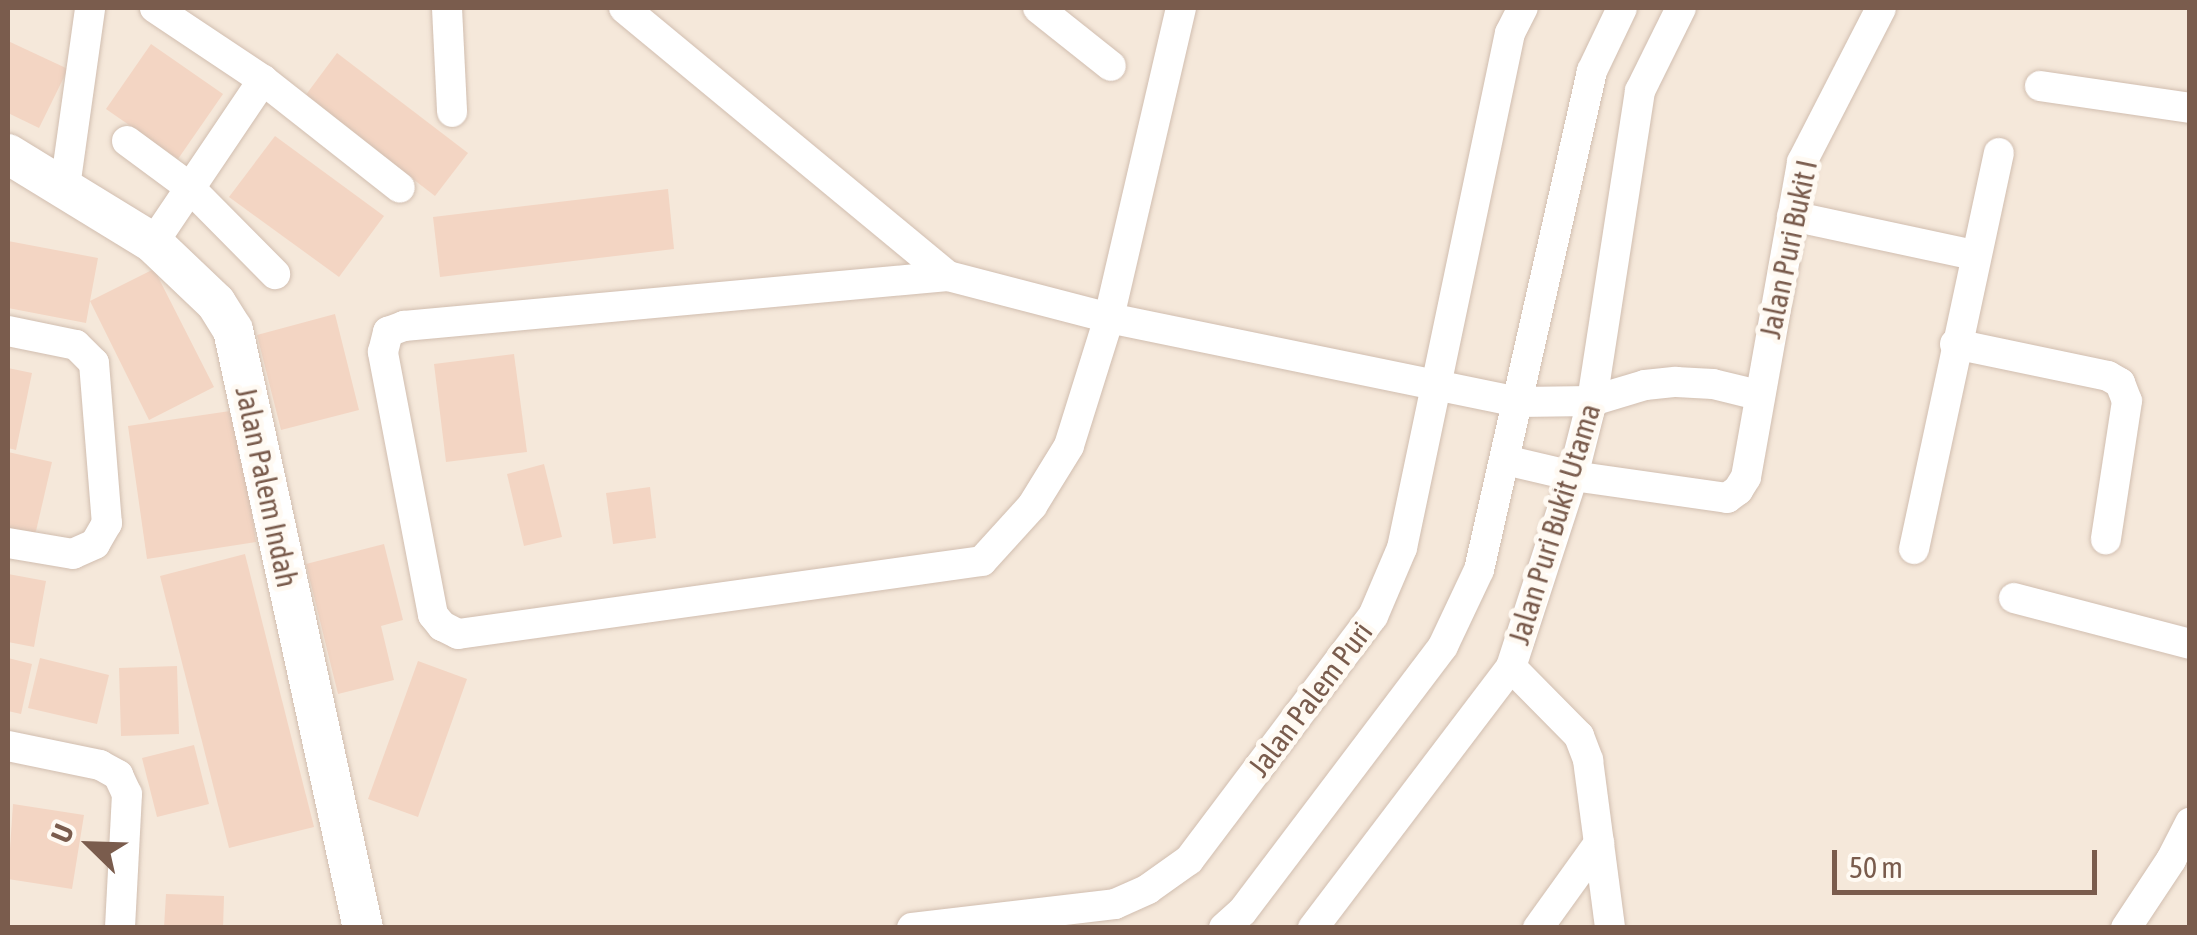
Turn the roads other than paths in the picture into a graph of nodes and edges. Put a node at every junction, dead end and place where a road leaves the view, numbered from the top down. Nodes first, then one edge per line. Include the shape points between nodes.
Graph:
1 (90, 8) edge
2 (155, 8) edge
3 (624, 8) edge
4 (1038, 8) edge
5 (1180, 8) edge
6 (1523, 8) edge
7 (1622, 8) edge
8 (1681, 8) edge
9 (1882, 8) edge
10 (445, 9) edge
11 (1111, 66) dead end
12 (264, 80) junction
13 (2040, 86) dead end
14 (2190, 108) edge
15 (452, 112) dead end
16 (126, 141) dead end
17 (1999, 153) dead end
18 (8, 154) edge
19 (188, 186) junction
20 (65, 187) junction
21 (400, 188) dead end
22 (1792, 216) junction
23 (154, 243) junction
24 (1974, 256) junction
25 (275, 274) dead end
26 (948, 276) junction
27 (1109, 318) junction
28 (8, 330) edge
29 (1956, 344) junction
30 (1438, 385) junction
31 (1758, 395) junction
32 (1514, 401) junction
33 (1592, 401) junction
34 (1505, 460) junction
35 (1574, 476) junction
36 (2106, 539) dead end
37 (8, 543) edge
38 (1914, 549) dead end
39 (2014, 598) dead end
40 (2190, 644) edge
41 (1511, 667) junction
42 (8, 746) edge
43 (2189, 825) edge
44 (1599, 843) junction
45 (120, 928) edge
46 (363, 928) edge
47 (912, 928) edge
48 (1224, 928) edge
49 (1314, 928) edge
50 (1538, 928) edge
51 (1610, 928) edge
52 (2126, 928) edge

1 - 20 street
2 - 12 street
3 - 26 street
4 - 11 street
5 - 27 street
6 - 30 street, Jalan Palem Puri via 1510,33
7 - 32 street via 1592,71
8 - 33 street, Jalan Puri Bukit Utama via 1640,91
9 - 22 street, Jalan Puri Bukit I via 1802,162
10 - 15 street
12 - 19 street
12 - 21 street
13 - 14 street
16 - 19 street
17 - 24 street
18 - 20 street, Jalan Palem Indah
19 - 23 street
19 - 25 street
20 - 23 street, Jalan Palem Indah
22 - 24 street
22 - 31 street, Jalan Puri Bukit I
23 - 46 street, Jalan Palem Indah via 216,303 234,330
24 - 29 street
26 - 27 street
26 - 27 street via 388,332 383,352 433,614 458,634 982,561 1032,506 1069,446
27 - 30 street
28 - 37 street via 54,338 94,363 107,524 95,544 72,554
29 - 36 street via 2120,383 2126,401
29 - 38 street
30 - 32 street
30 - 47 street, Jalan Palem Puri via 1402,548 1373,616 1190,860 1115,904
31 - 33 street via 1676,382
31 - 35 street, Jalan Puri Bukit I via 1746,477 1727,498
32 - 33 street
32 - 34 street
33 - 35 street, Jalan Puri Bukit Utama
34 - 35 street
34 - 48 street via 1479,570 1443,646
35 - 41 street, Jalan Puri Bukit Utama
39 - 40 street
41 - 44 street via 1578,736 1588,760
41 - 49 street, Jalan Puri Bukit Utama
42 - 45 street via 100,765 118,775 127,794
43 - 52 street
44 - 50 street
44 - 51 street

